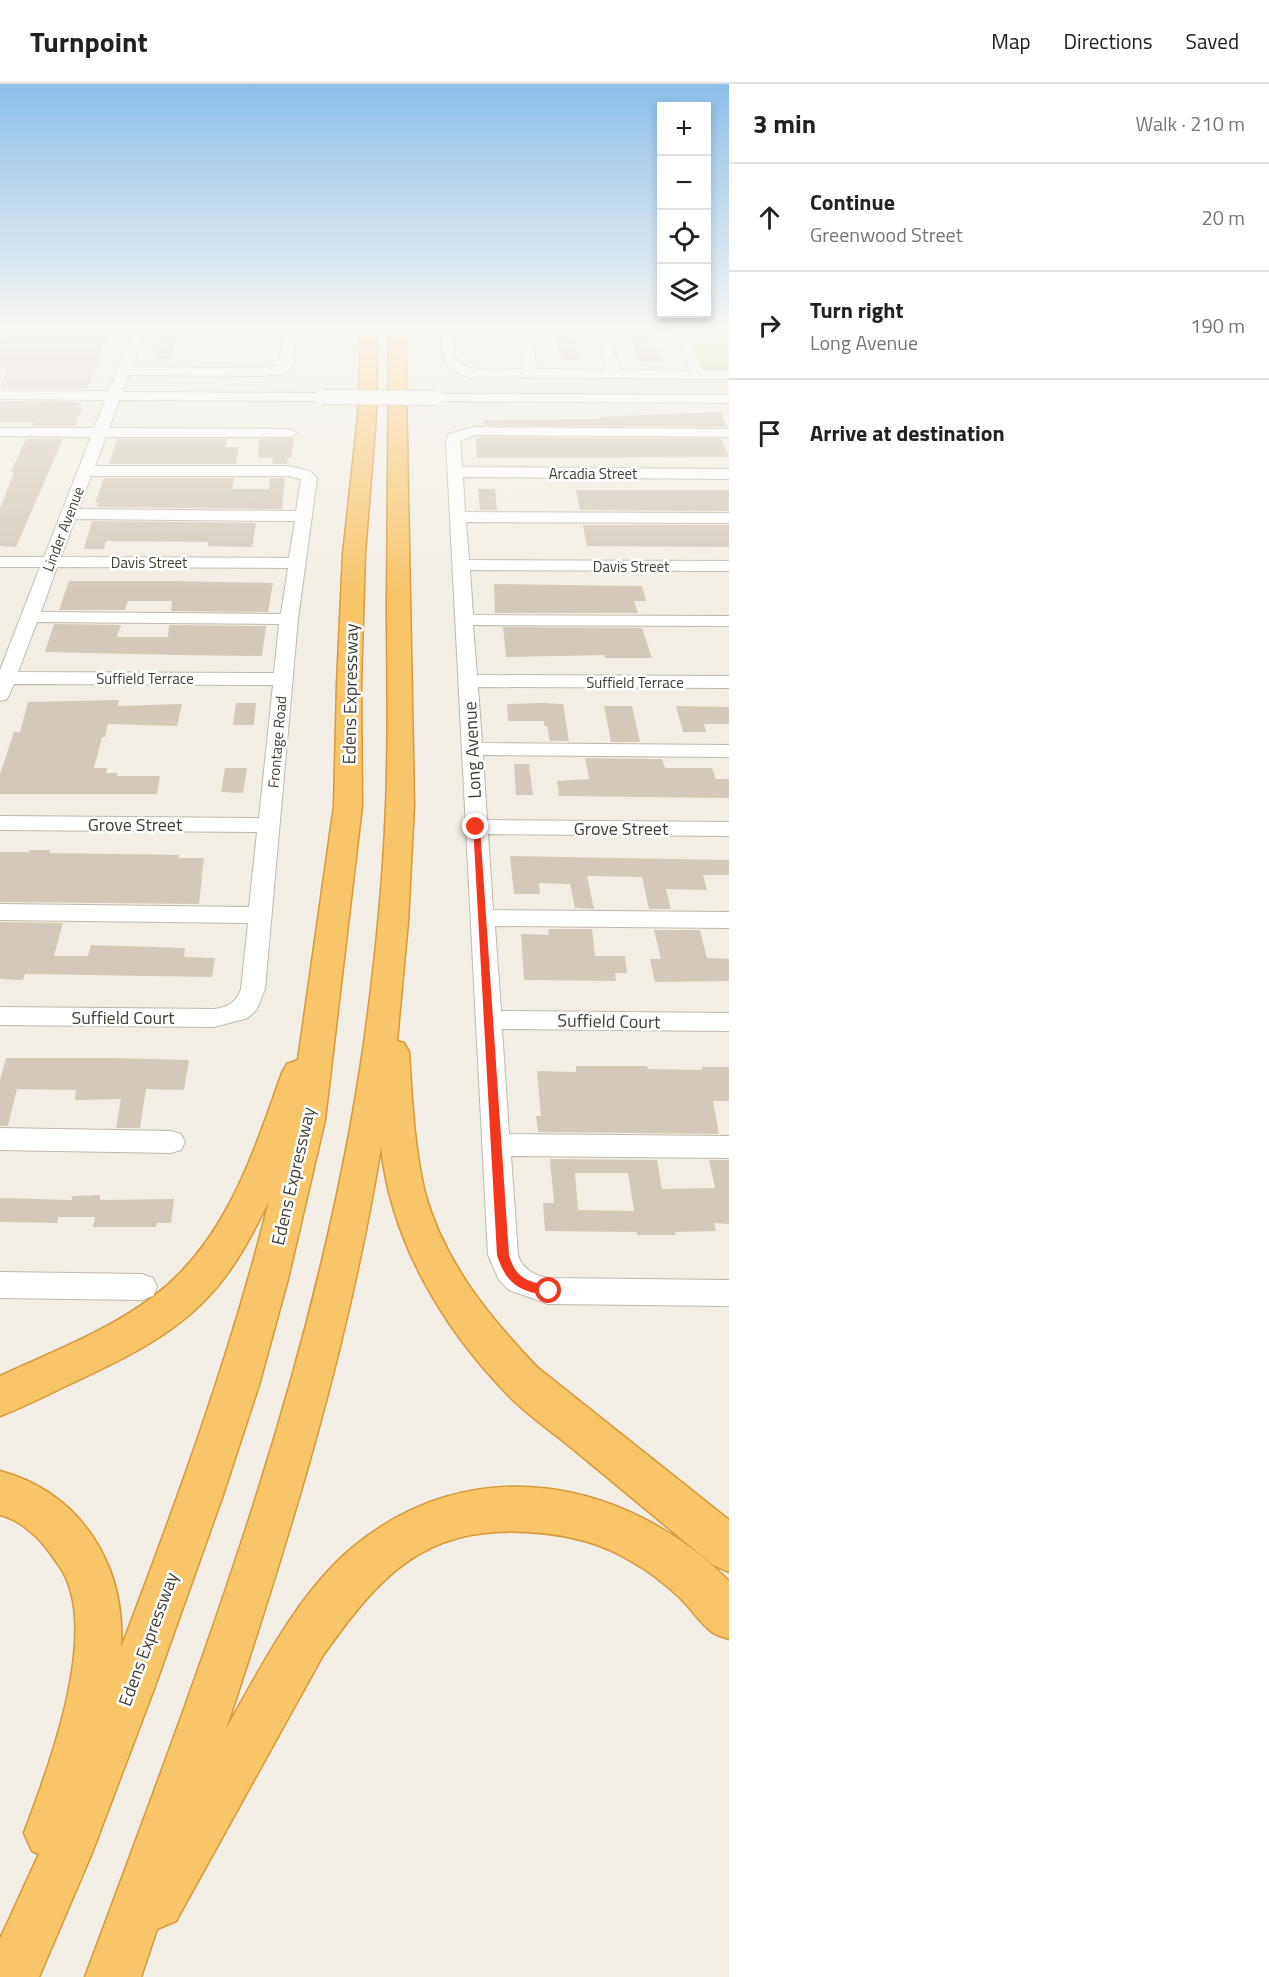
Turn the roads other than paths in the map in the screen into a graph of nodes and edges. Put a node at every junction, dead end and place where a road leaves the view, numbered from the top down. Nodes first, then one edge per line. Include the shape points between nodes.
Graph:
1 (106, 418) edge
2 (367, 418) edge
3 (397, 418) edge
4 (4, 432) edge
5 (101, 432) junction
6 (290, 433) dead end
7 (729, 433) edge
8 (0, 449) edge
9 (86, 471) junction
10 (456, 472) junction
11 (729, 474) edge
12 (69, 514) junction
13 (305, 516) junction
14 (459, 517) junction
15 (729, 518) edge
16 (0, 562) edge
17 (50, 562) junction
18 (297, 563) junction
19 (461, 565) junction
20 (729, 567) edge
21 (30, 617) junction
22 (289, 619) junction
23 (465, 620) junction
24 (729, 621) edge
25 (283, 679) junction
26 (468, 681) junction
27 (729, 682) edge
28 (3, 686) edge
29 (472, 749) junction
30 (729, 751) edge
31 (0, 823) edge
32 (270, 825) junction
33 (476, 827) junction
34 (729, 829) edge
35 (0, 912) edge
36 (260, 915) junction
37 (482, 918) junction
38 (729, 920) edge
39 (387, 982) junction
40 (321, 1006) junction
41 (244, 1010) joint
42 (0, 1016) edge
43 (489, 1020) junction
44 (729, 1022) edge
45 (0, 1139) edge
46 (171, 1142) dead end
47 (496, 1145) junction
48 (729, 1147) edge
49 (0, 1285) edge
50 (142, 1287) dead end
51 (729, 1293) edge
52 (0, 1397) edge
53 (0, 1493) edge
54 (729, 1549) edge
55 (729, 1616) edge
56 (0, 1968) edge
57 (11, 1977) edge
58 (115, 1977) edge

1 - 5 street, Linder Avenue
2 - 40 highway, Edens Expressway via 354,554 348,806
3 - 39 highway via 399,828
4 - 5 street
4 - 8 street
5 - 6 street
5 - 9 street, Linder Avenue
7 - 10 street, Long Avenue via 458,434 453,441
9 - 12 street, Linder Avenue
9 - 13 street, Frontage Road via 305,474 310,482
10 - 11 street, Arcadia Street
10 - 14 street, Long Avenue
12 - 13 street
12 - 17 street, Linder Avenue
13 - 18 street, Frontage Road
14 - 15 street
14 - 19 street, Long Avenue
16 - 17 street, Davis Street
17 - 18 street, Davis Street
17 - 21 street, Linder Avenue
18 - 22 street, Frontage Road
19 - 20 street, Davis Street
19 - 23 street, Long Avenue
21 - 22 street
21 - 28 street, Linder Avenue
22 - 25 street, Frontage Road
23 - 24 street
23 - 26 street, Long Avenue
25 - 28 street, Suffield Terrace
25 - 32 street, Frontage Road
26 - 27 street, Suffield Terrace
26 - 29 street, Long Avenue
29 - 30 street
29 - 33 street, Long Avenue
31 - 32 street, Grove Street
32 - 36 street, Frontage Road
33 - 34 street, Grove Street
33 - 37 street, Long Avenue
35 - 36 street
36 - 41 street, Frontage Road via 253,989
37 - 38 street
37 - 43 street, Long Avenue
39 - 54 highway via 403,1172 412,1210 439,1272 476,1329 523,1382
39 - 58 highway via 376,1076 348,1232 292,1449 236,1633
40 - 52 highway via 270,1155 231,1239 212,1263 169,1308 144,1324
40 - 57 highway, Edens Expressway via 307,1120 269,1279 238,1385 130,1689 66,1853
41 - 42 street, Suffield Court via 214,1018
43 - 44 street, Suffield Court
43 - 47 street, Long Avenue
45 - 46 street
47 - 48 street
47 - 51 street, Long Avenue via 503,1255 507,1269 517,1280 549,1291
49 - 50 street
53 - 56 highway via 30,1505 67,1536 91,1583 98,1638 91,1705 66,1789
55 - 58 highway via 702,1587 648,1546 621,1530 564,1512 503,1506 475,1510 421,1527 399,1539 350,1580 305,1641

